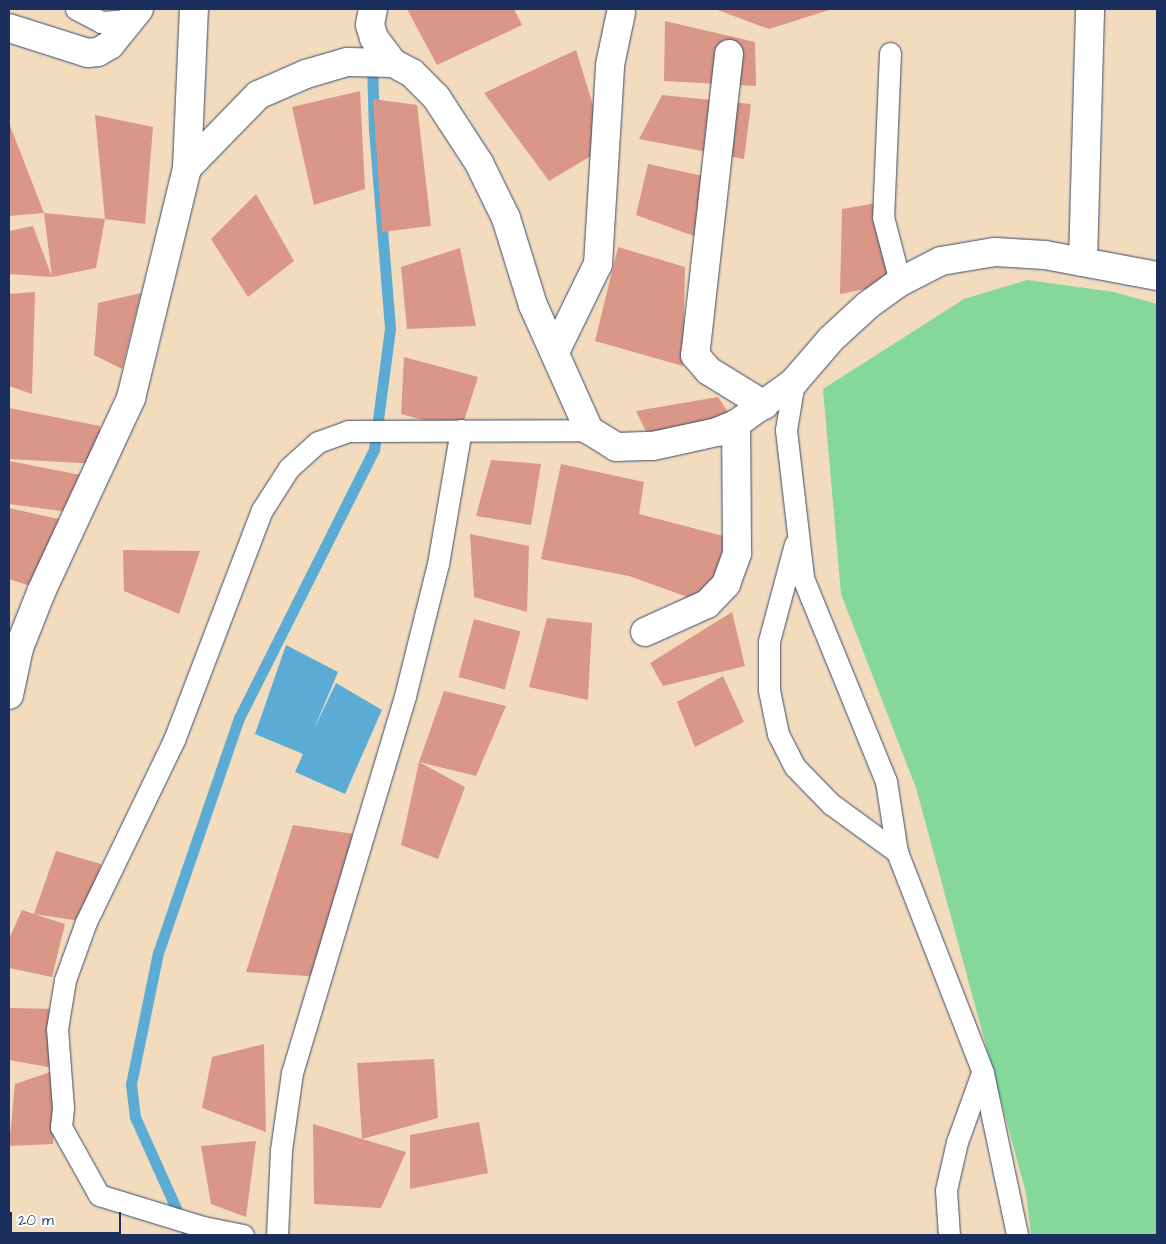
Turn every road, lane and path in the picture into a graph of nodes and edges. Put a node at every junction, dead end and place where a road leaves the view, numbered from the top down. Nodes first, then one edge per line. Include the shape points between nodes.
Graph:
1 (76, 9) edge
2 (194, 9) edge
3 (372, 9) edge
4 (1090, 9) edge
5 (621, 13) dead end
6 (134, 15) edge
7 (9, 28) edge
8 (890, 52) dead end
9 (729, 54) dead end
10 (393, 63) junction
11 (187, 168) junction
12 (1083, 262) junction
13 (1157, 276) edge
14 (900, 282) junction
15 (555, 352) junction
16 (794, 382) junction
17 (764, 405) junction
18 (736, 424) junction
19 (461, 430) junction
20 (589, 430) junction
21 (798, 536) junction
22 (645, 632) dead end
23 (9, 695) edge
24 (897, 852) junction
25 (982, 1073) junction
26 (243, 1235) edge
27 (277, 1235) edge
28 (949, 1235) edge
29 (1017, 1235) edge

1 - 6 lane via 101,22
2 - 11 street
3 - 10 street via 370,25 374,38
4 - 12 street
5 - 15 street via 610,65 598,264
6 - 7 street via 105,49 88,53
8 - 14 lane via 883,217
9 - 17 street via 695,355 709,372
10 - 11 street via 347,62 306,74 258,95
10 - 15 street via 412,73 436,96 479,163 506,218 533,305
11 - 23 street via 132,398 42,590 19,648
12 - 13 street
12 - 14 street via 1045,255 995,252 941,261
14 - 16 street via 868,305 831,339
15 - 20 street
16 - 17 street
16 - 21 lane via 786,430
17 - 18 street
18 - 20 street via 717,432 653,446 616,446
18 - 22 street via 738,553 726,584 707,604
19 - 20 lane
19 - 26 lane via 348,431 318,442 289,468 262,510 174,740 86,922 65,980 57,1029 62,1127 99,1195 203,1227
19 - 27 lane via 438,564 405,696 292,1073 281,1150
21 - 24 lane via 804,578 886,781
21 - 24 lane via 769,641 770,690 778,734 795,767 831,804
24 - 25 lane
25 - 28 lane via 957,1142 946,1190
25 - 29 lane

